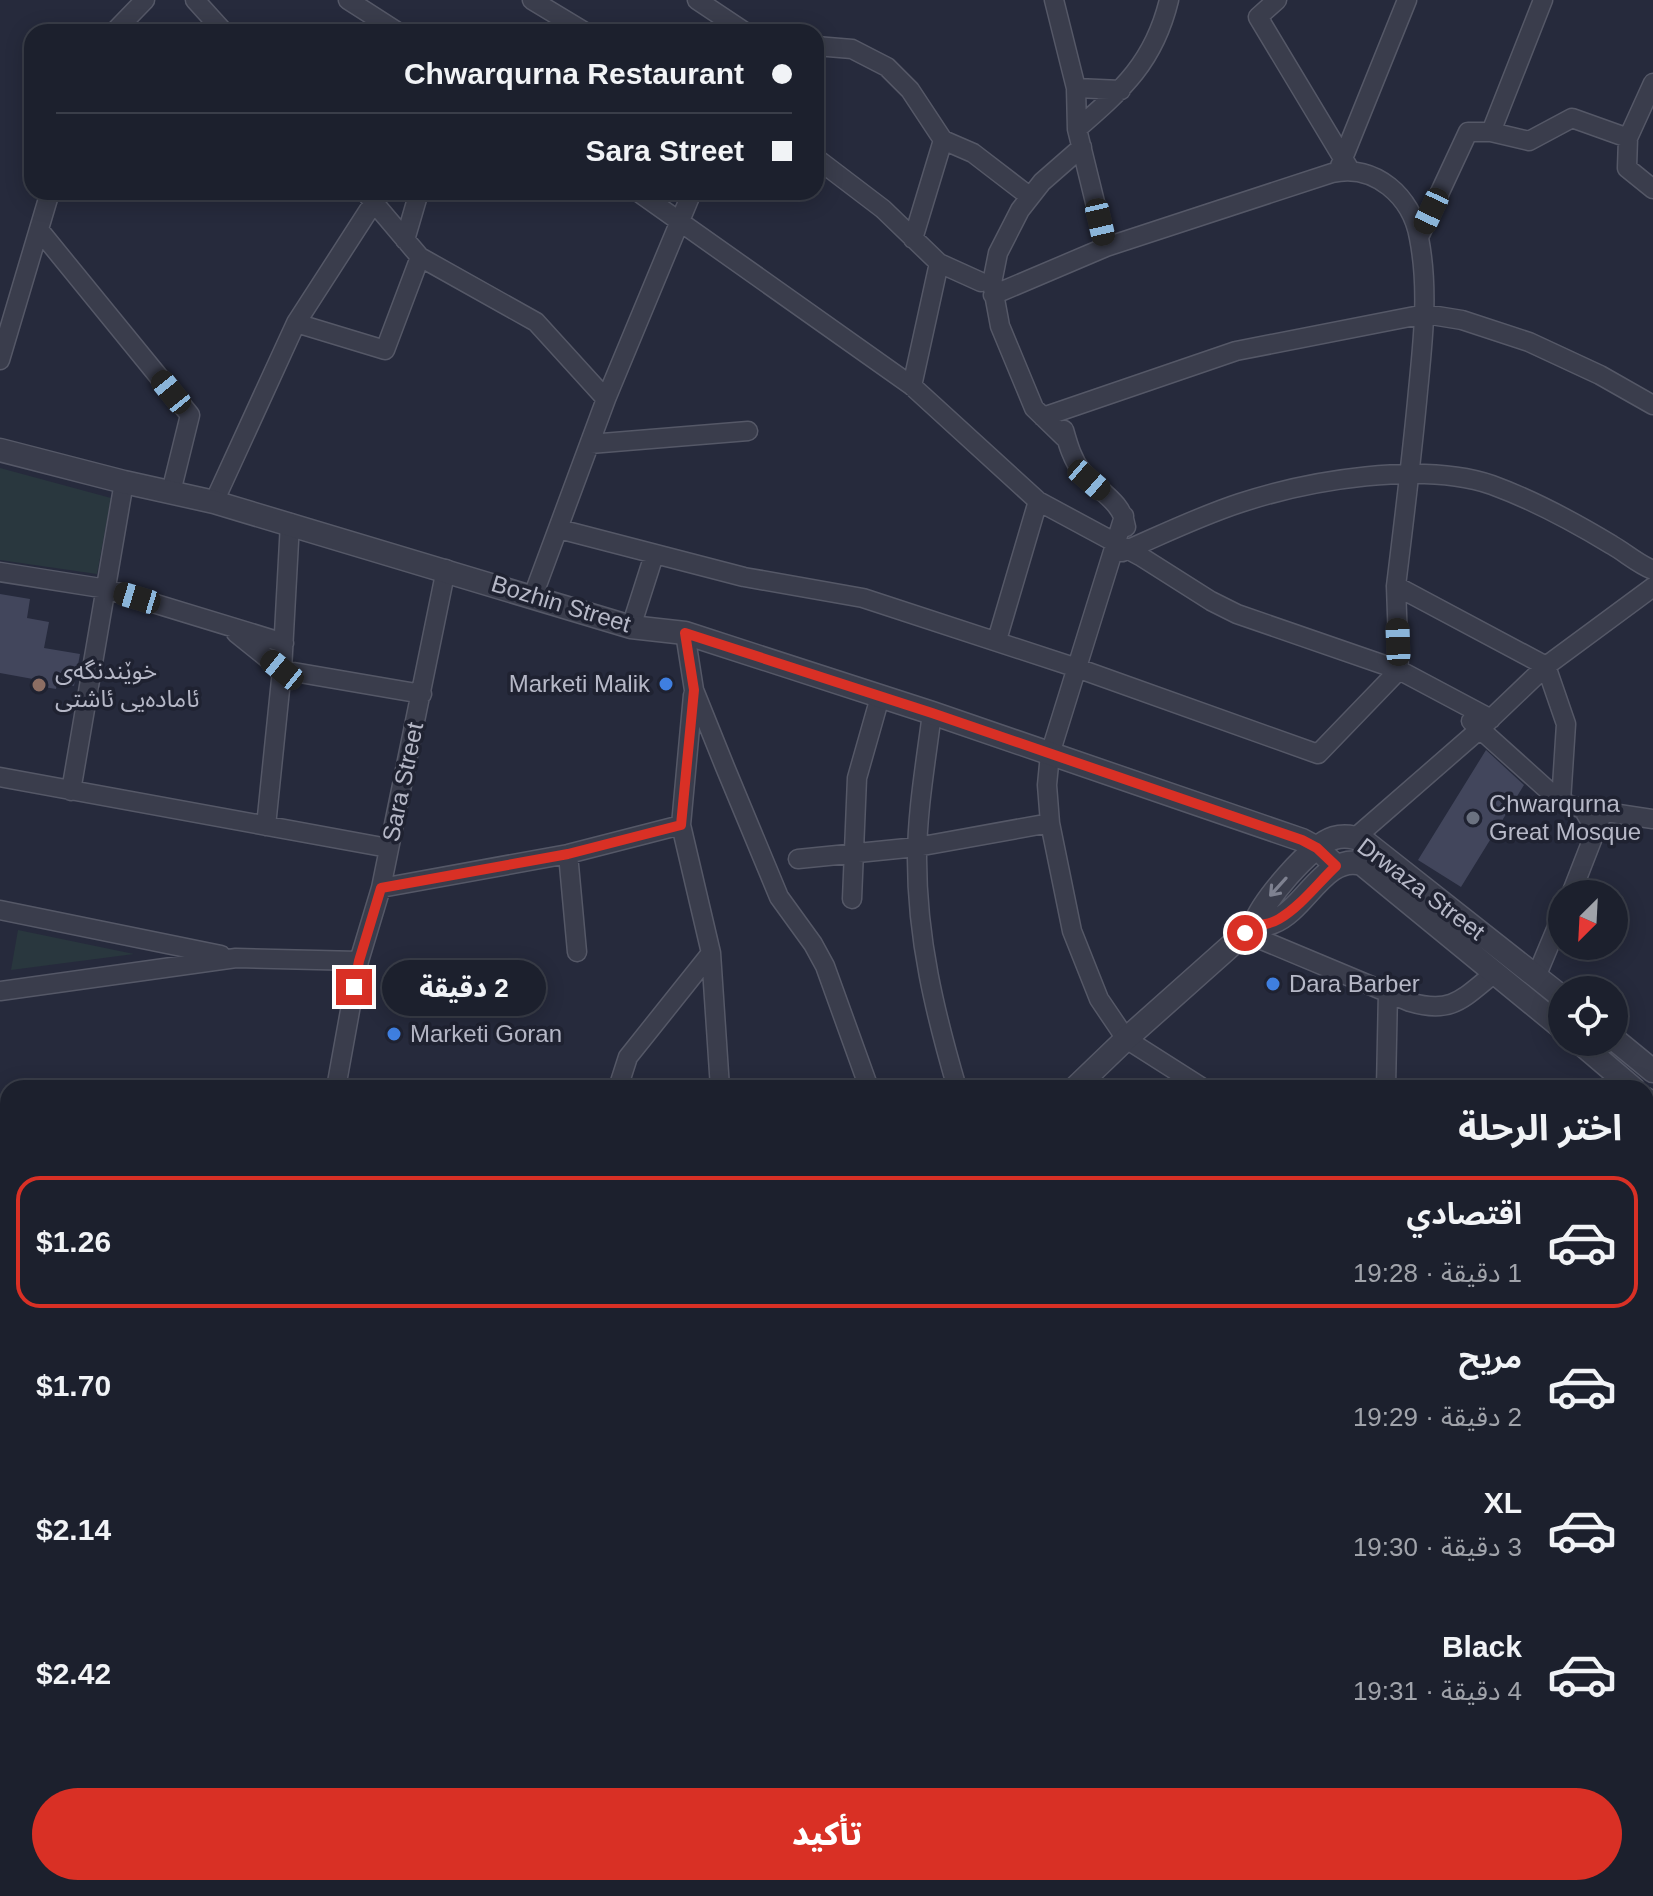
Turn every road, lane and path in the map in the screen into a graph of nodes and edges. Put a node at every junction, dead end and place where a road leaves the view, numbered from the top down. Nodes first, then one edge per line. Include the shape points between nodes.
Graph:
1 (145, 0) edge
2 (195, 0) edge
3 (348, 0) edge
4 (532, 0) edge
5 (697, 0) edge
6 (1054, 0) edge
7 (1169, 0) edge
8 (1407, 0) edge
9 (1543, 0) edge
10 (1269, 2) edge
11 (122, 24) edge
12 (217, 24) edge
13 (386, 24) edge
14 (572, 24) edge
15 (733, 24) edge
16 (824, 47) edge
17 (1653, 83) edge
18 (1076, 88) junction
19 (1121, 90) junction
20 (1491, 132) junction
21 (1079, 138) junction
22 (1628, 138) junction
23 (943, 140) junction
24 (824, 164) edge
25 (1343, 167) junction
26 (1653, 189) edge
27 (1029, 196) junction
28 (48, 200) edge
29 (368, 200) edge
30 (372, 200) edge
31 (417, 200) edge
32 (650, 200) edge
33 (689, 200) edge
34 (681, 221) junction
35 (40, 231) junction
36 (1419, 237) junction
37 (913, 239) junction
38 (405, 240) junction
39 (1106, 247) junction
40 (420, 257) junction
41 (938, 271) junction
42 (989, 287) junction
43 (1425, 314) junction
44 (296, 323) junction
45 (0, 360) edge
46 (912, 386) junction
47 (606, 399) junction
48 (1653, 405) edge
49 (1050, 414) junction
50 (748, 431) dead end
51 (590, 444) junction
52 (0, 450) edge
53 (1411, 472) junction
54 (124, 482) junction
55 (171, 492) junction
56 (1038, 501) junction
57 (214, 502) junction
58 (290, 523) junction
59 (559, 529) junction
60 (1119, 549) junction
61 (654, 555) junction
62 (446, 569) junction
63 (1653, 570) edge
64 (0, 572) edge
65 (1396, 586) junction
66 (1653, 587) edge
67 (107, 589) junction
68 (533, 596) junction
69 (228, 626) junction
70 (631, 627) junction
71 (685, 633) junction
72 (997, 640) junction
73 (284, 643) junction
74 (1546, 666) junction
75 (1077, 668) junction
76 (282, 670) junction
77 (1399, 670) junction
78 (694, 690) junction
79 (422, 694) junction
80 (880, 697) junction
81 (932, 713) junction
82 (1486, 724) junction
83 (1564, 752) junction
84 (1050, 754) junction
85 (1533, 776) junction
86 (0, 777) edge
87 (71, 791) junction
88 (1561, 802) junction
89 (1583, 809) junction
90 (1603, 812) junction
91 (1653, 819) edge
92 (1050, 823) junction
93 (681, 825) junction
94 (266, 826) junction
95 (1597, 833) junction
96 (1356, 837) junction
97 (917, 847) junction
98 (388, 848) junction
99 (1317, 848) junction
100 (568, 854) junction
101 (853, 854) junction
102 (798, 859) dead end
103 (1336, 866) junction
104 (1577, 880) edge
105 (381, 888) junction
106 (852, 899) dead end
107 (0, 912) edge
108 (1249, 929) junction
109 (1548, 948) edge
110 (577, 952) dead end
111 (711, 953) junction
112 (236, 958) junction
113 (359, 961) junction
114 (1496, 972) junction
115 (1536, 977) junction
116 (1548, 986) edge
117 (0, 991) edge
118 (1388, 991) junction
119 (1548, 1016) edge
120 (1126, 1039) junction
121 (1628, 1048) edge
122 (1593, 1056) edge
123 (1650, 1063) edge
124 (337, 1080) edge
125 (621, 1080) edge
126 (719, 1080) edge
127 (866, 1080) edge
128 (955, 1080) edge
129 (1083, 1080) edge
130 (1190, 1080) edge
131 (1386, 1080) edge
132 (1617, 1080) edge

1 - 11 street
2 - 12 street
3 - 13 street
4 - 14 street
5 - 15 street
6 - 18 street
7 - 19 street via 1149,55
8 - 25 street
9 - 20 street
10 - 25 street via 1258,17
16 - 23 street via 852,49 887,67 910,90
17 - 22 street
18 - 19 street
18 - 21 street
19 - 21 street
20 - 22 street via 1529,141 1572,118
20 - 36 street via 1468,132
21 - 27 street
21 - 39 street
22 - 26 street via 1627,168
23 - 27 street via 973,153
23 - 37 street
24 - 37 street
25 - 36 street via 1374,177 1399,194
25 - 39 street
27 - 42 street via 1004,240
28 - 35 street
29 - 44 street
30 - 38 street
31 - 38 street
32 - 34 street
33 - 34 street
34 - 46 street
34 - 47 street
35 - 45 street
35 - 55 street via 190,415
36 - 43 street
37 - 41 street
38 - 40 street
39 - 42 street via 1018,284
40 - 44 street via 385,350
40 - 47 street via 536,322
41 - 42 street
41 - 46 street
42 - 49 street via 1034,408
43 - 48 street via 1529,342
43 - 49 street via 1236,351
43 - 53 street
44 - 57 street
46 - 56 street
47 - 51 street
49 - 60 street via 1083,473 1124,516
50 - 51 street
51 - 59 street
52 - 54 street, Bozhin Street
53 - 60 street via 1263,496
53 - 63 street via 1444,474 1503,490
53 - 65 street
54 - 55 street, Bozhin Street
54 - 67 street
55 - 57 street, Bozhin Street
56 - 60 street
56 - 72 street
57 - 58 street, Bozhin Street
58 - 62 street, Bozhin Street
58 - 73 street
59 - 61 street
59 - 68 street
60 - 75 street
60 - 77 street via 1237,614
61 - 70 street
61 - 72 street via 863,598
62 - 68 street, Bozhin Street
62 - 79 street, Sara Street
64 - 67 street
65 - 74 street
65 - 77 street
66 - 74 street
67 - 69 street
67 - 87 street
68 - 70 street, Bozhin Street
69 - 73 street
69 - 76 street
70 - 71 street, Bozhin Street
71 - 78 street
71 - 80 street, Bozhin Street
72 - 75 street
73 - 76 street
74 - 82 street
74 - 83 street via 1566,724
75 - 77 street via 1318,754
75 - 84 street
76 - 79 street
76 - 94 street
77 - 82 street
78 - 93 street
78 - 127 street via 779,897 825,966
79 - 98 street, Sara Street
80 - 81 street, Bozhin Street
80 - 101 street via 857,778
81 - 84 street, Bozhin Street
81 - 97 street
82 - 85 street
82 - 96 street
83 - 85 street
83 - 88 street
84 - 92 street
84 - 99 street, Bozhin Street
85 - 88 street
86 - 87 street
87 - 94 street
88 - 89 street
89 - 90 street
89 - 95 street
90 - 91 street
90 - 95 street
92 - 97 street
92 - 120 street via 1079,953 1099,999
93 - 100 street
93 - 111 street
94 - 98 street
95 - 104 street
96 - 99 street, Drwaza Street via 1335,837
96 - 115 street, Drwaza Street
97 - 101 street
97 - 128 street via 924,959
98 - 105 street, Sara Street
99 - 103 street, Bozhin Street
99 -> 108 street, Drwaza Street via 1261,906
100 - 105 street
100 - 110 street
101 - 102 street
101 - 106 street
103 - 108 street, Drwaza Street via 1288,913
103 - 114 street, Drwaza Street via 1353,862 1369,869
105 - 113 street, Sara Street
107 - 112 street
108 - 118 street
108 - 120 street, Drwaza Street
109 - 115 street
111 - 125 street via 628,1057
111 - 126 street
112 - 113 street
112 - 117 street
113 - 124 street, Sara Street
114 - 118 street via 1446,1007 1433,1009
114 - 119 street, Drwaza Street
115 - 116 street, Drwaza Street
118 - 131 street
120 - 129 street, Drwaza Street
120 - 130 street
121 - 123 street
122 - 132 street

